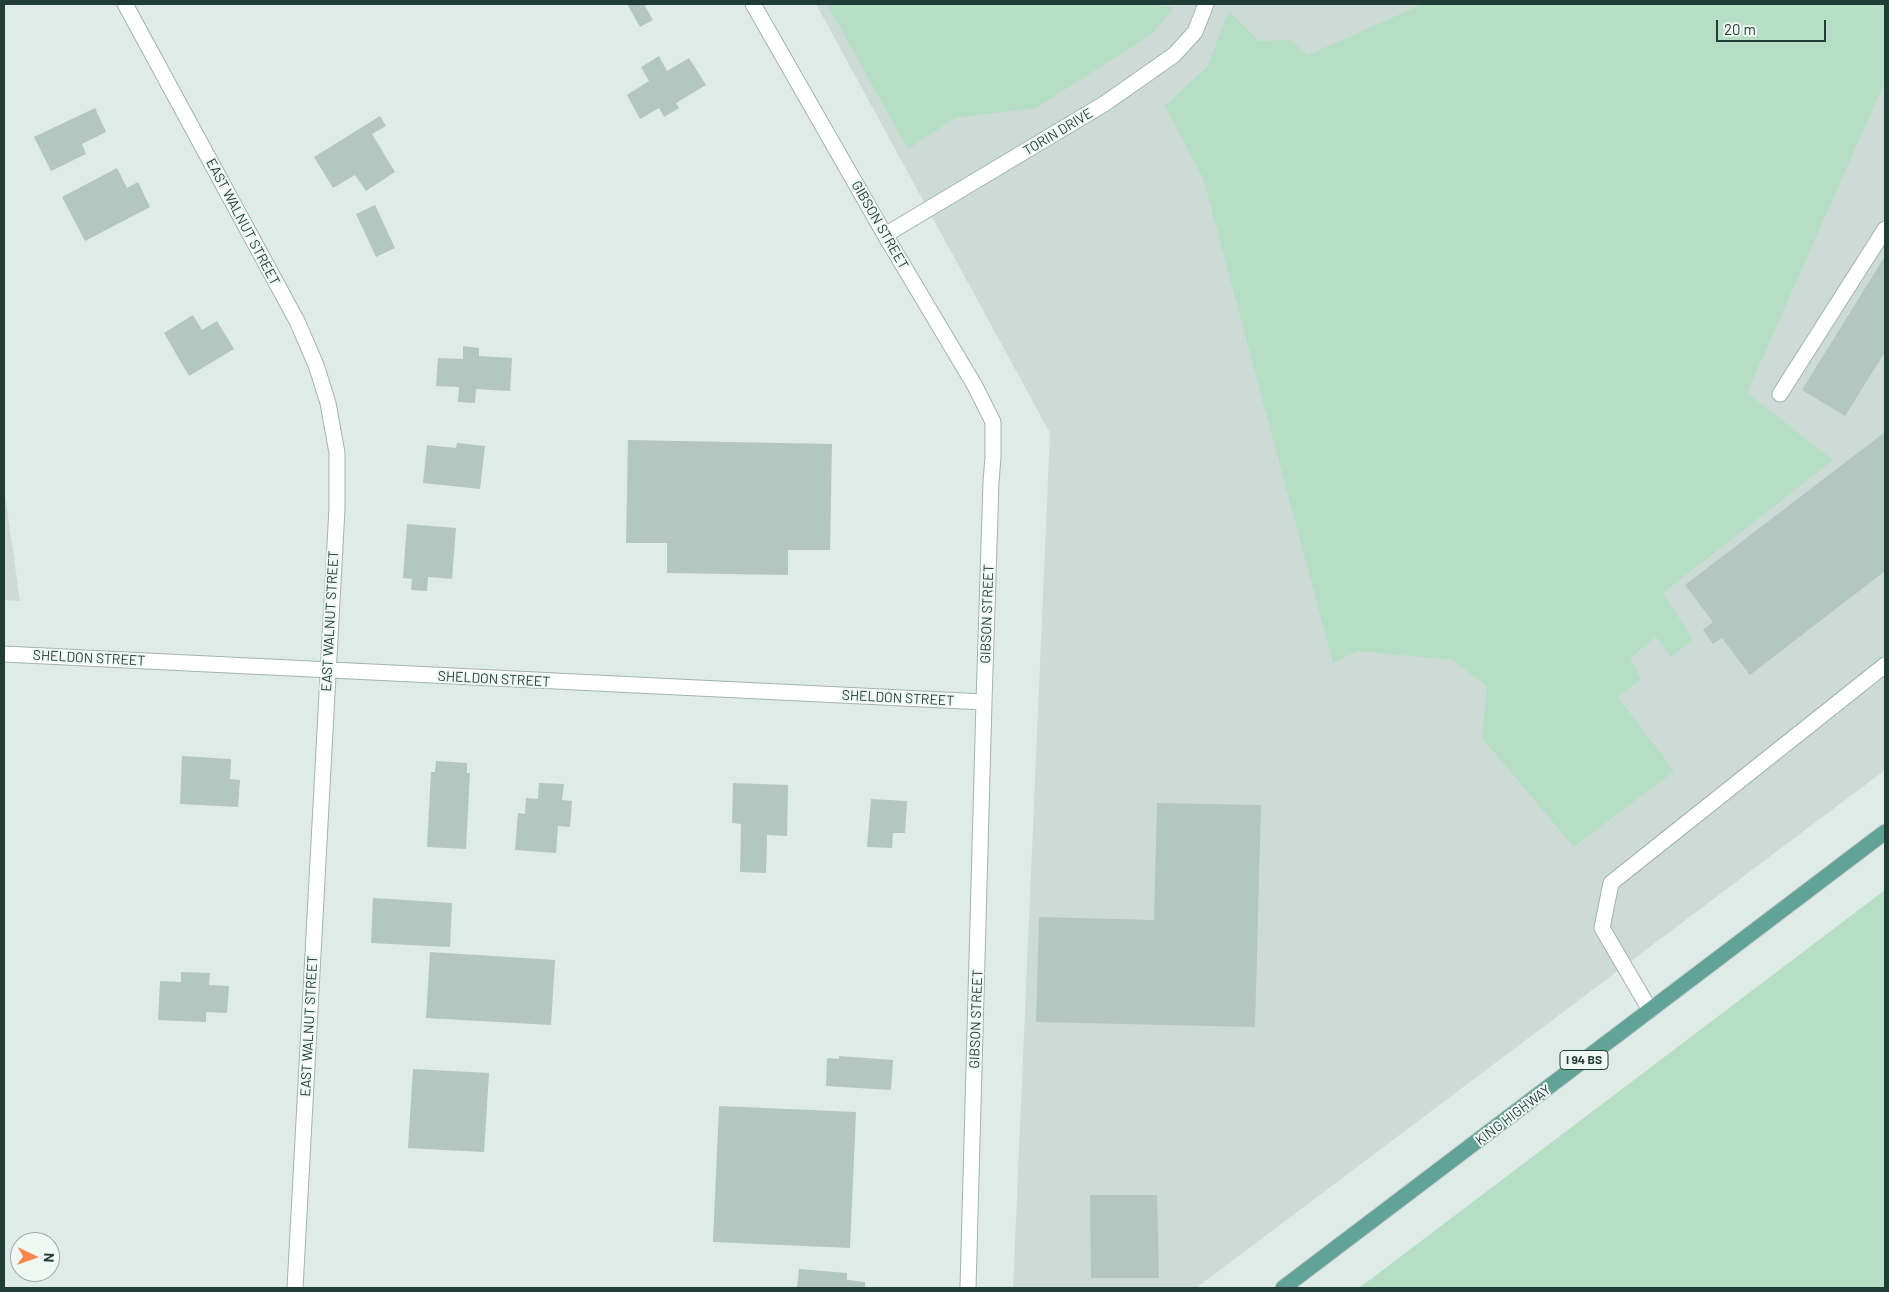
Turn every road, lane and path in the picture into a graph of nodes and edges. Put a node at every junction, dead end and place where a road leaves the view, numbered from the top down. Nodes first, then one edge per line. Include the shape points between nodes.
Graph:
1 (125, 4) edge
2 (753, 4) edge
3 (1206, 4) edge
4 (1885, 229) edge
5 (885, 235) junction
6 (1780, 394) dead end
7 (4, 654) edge
8 (1885, 666) edge
9 (327, 670) junction
10 (984, 702) junction
11 (1885, 832) edge
12 (1650, 1010) junction
13 (295, 1288) edge
14 (968, 1288) edge
15 (1283, 1288) edge

1 - 9 street, EAST WALNUT STREET via 297,321 328,403 337,453 337,508
2 - 5 street, GIBSON STREET
3 - 5 street, TORIN DRIVE via 1195,32 1174,55 1104,104
4 - 6 street
5 - 10 street, GIBSON STREET via 993,422
7 - 9 street, SHELDON STREET
8 - 12 street via 1611,883 1602,928
9 - 10 street, SHELDON STREET
9 - 13 street, EAST WALNUT STREET
10 - 14 street, GIBSON STREET
11 - 12 main road, KING HIGHWAY / I 94 BS
12 - 15 main road, KING HIGHWAY / I 94 BS

